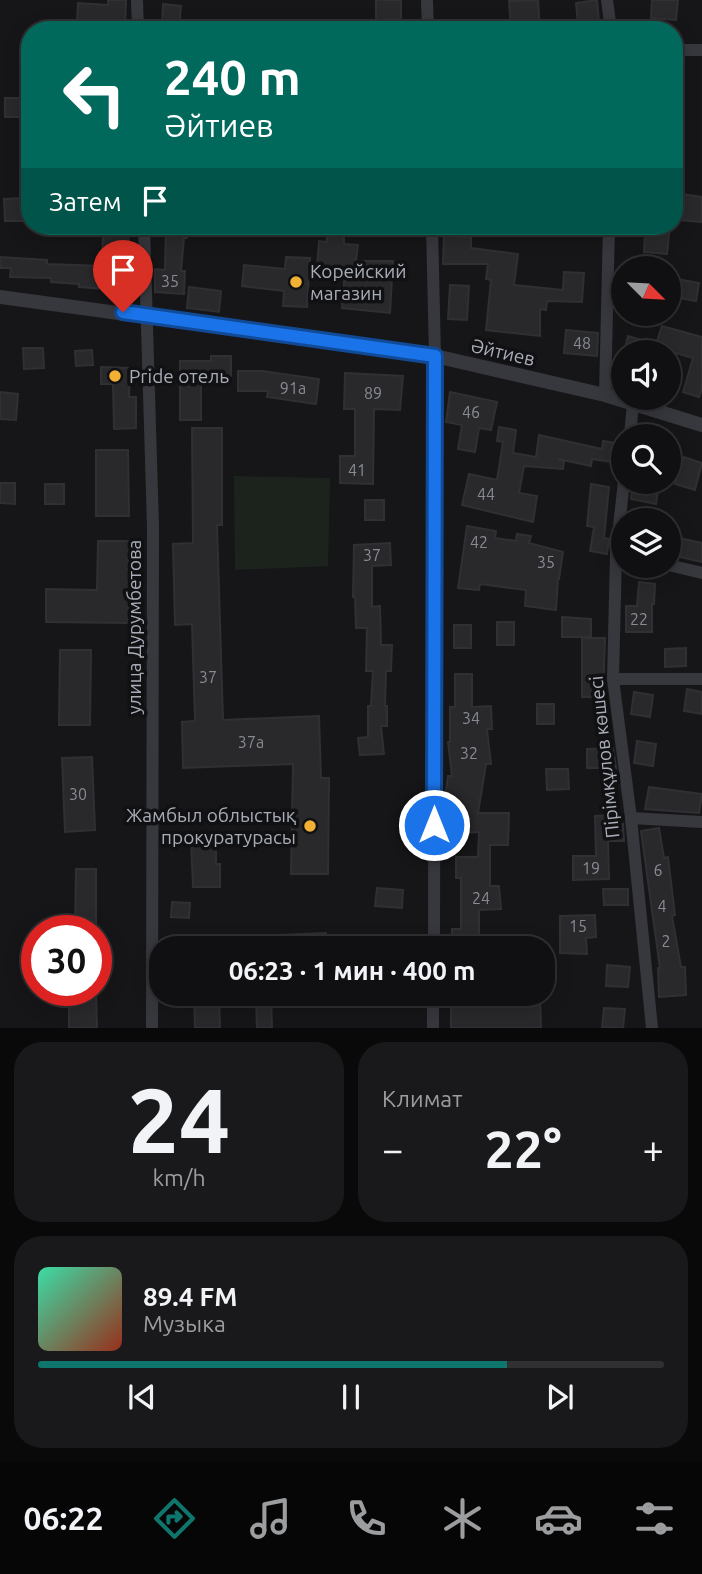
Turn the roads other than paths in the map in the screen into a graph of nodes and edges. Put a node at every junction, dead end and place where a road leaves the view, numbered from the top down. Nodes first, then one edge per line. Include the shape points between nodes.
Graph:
1 (137, 0) edge
2 (427, 0) edge
3 (607, 0) edge
4 (138, 21) edge
5 (428, 21) edge
6 (610, 21) edge
7 (683, 50) edge
8 (702, 50) edge
9 (144, 235) edge
10 (432, 235) edge
11 (609, 235) edge
12 (0, 297) edge
13 (146, 315) junction
14 (435, 356) junction
15 (605, 395) junction
16 (611, 397) edge
17 (655, 410) edge
18 (702, 425) edge
19 (681, 568) edge
20 (702, 573) edge
21 (619, 578) edge
22 (613, 679) junction
23 (702, 679) edge
24 (631, 818) junction
25 (702, 822) edge
26 (433, 936) edge
27 (433, 1006) edge
28 (152, 1028) edge
29 (433, 1028) edge
30 (652, 1028) edge

1 - 4 street
2 - 5 street
3 - 6 street
7 - 8 street
9 - 13 street, улица Дурумбетова
10 - 14 street
11 - 15 street
12 - 13 street, Әйтиев
13 - 14 street, Әйтиев
13 - 28 street, улица Дурумбетова via 153,527
14 - 15 street, Әйтиев
14 - 26 street
15 - 16 street, Әйтиев
17 - 18 street, Әйтиев
19 - 20 street
21 - 22 street, Пірімқұлов көшесі
22 - 23 street
22 - 24 street, Пірімқұлов көшесі
24 - 25 street
24 - 30 street, Пірімқұлов көшесі
27 - 29 street

